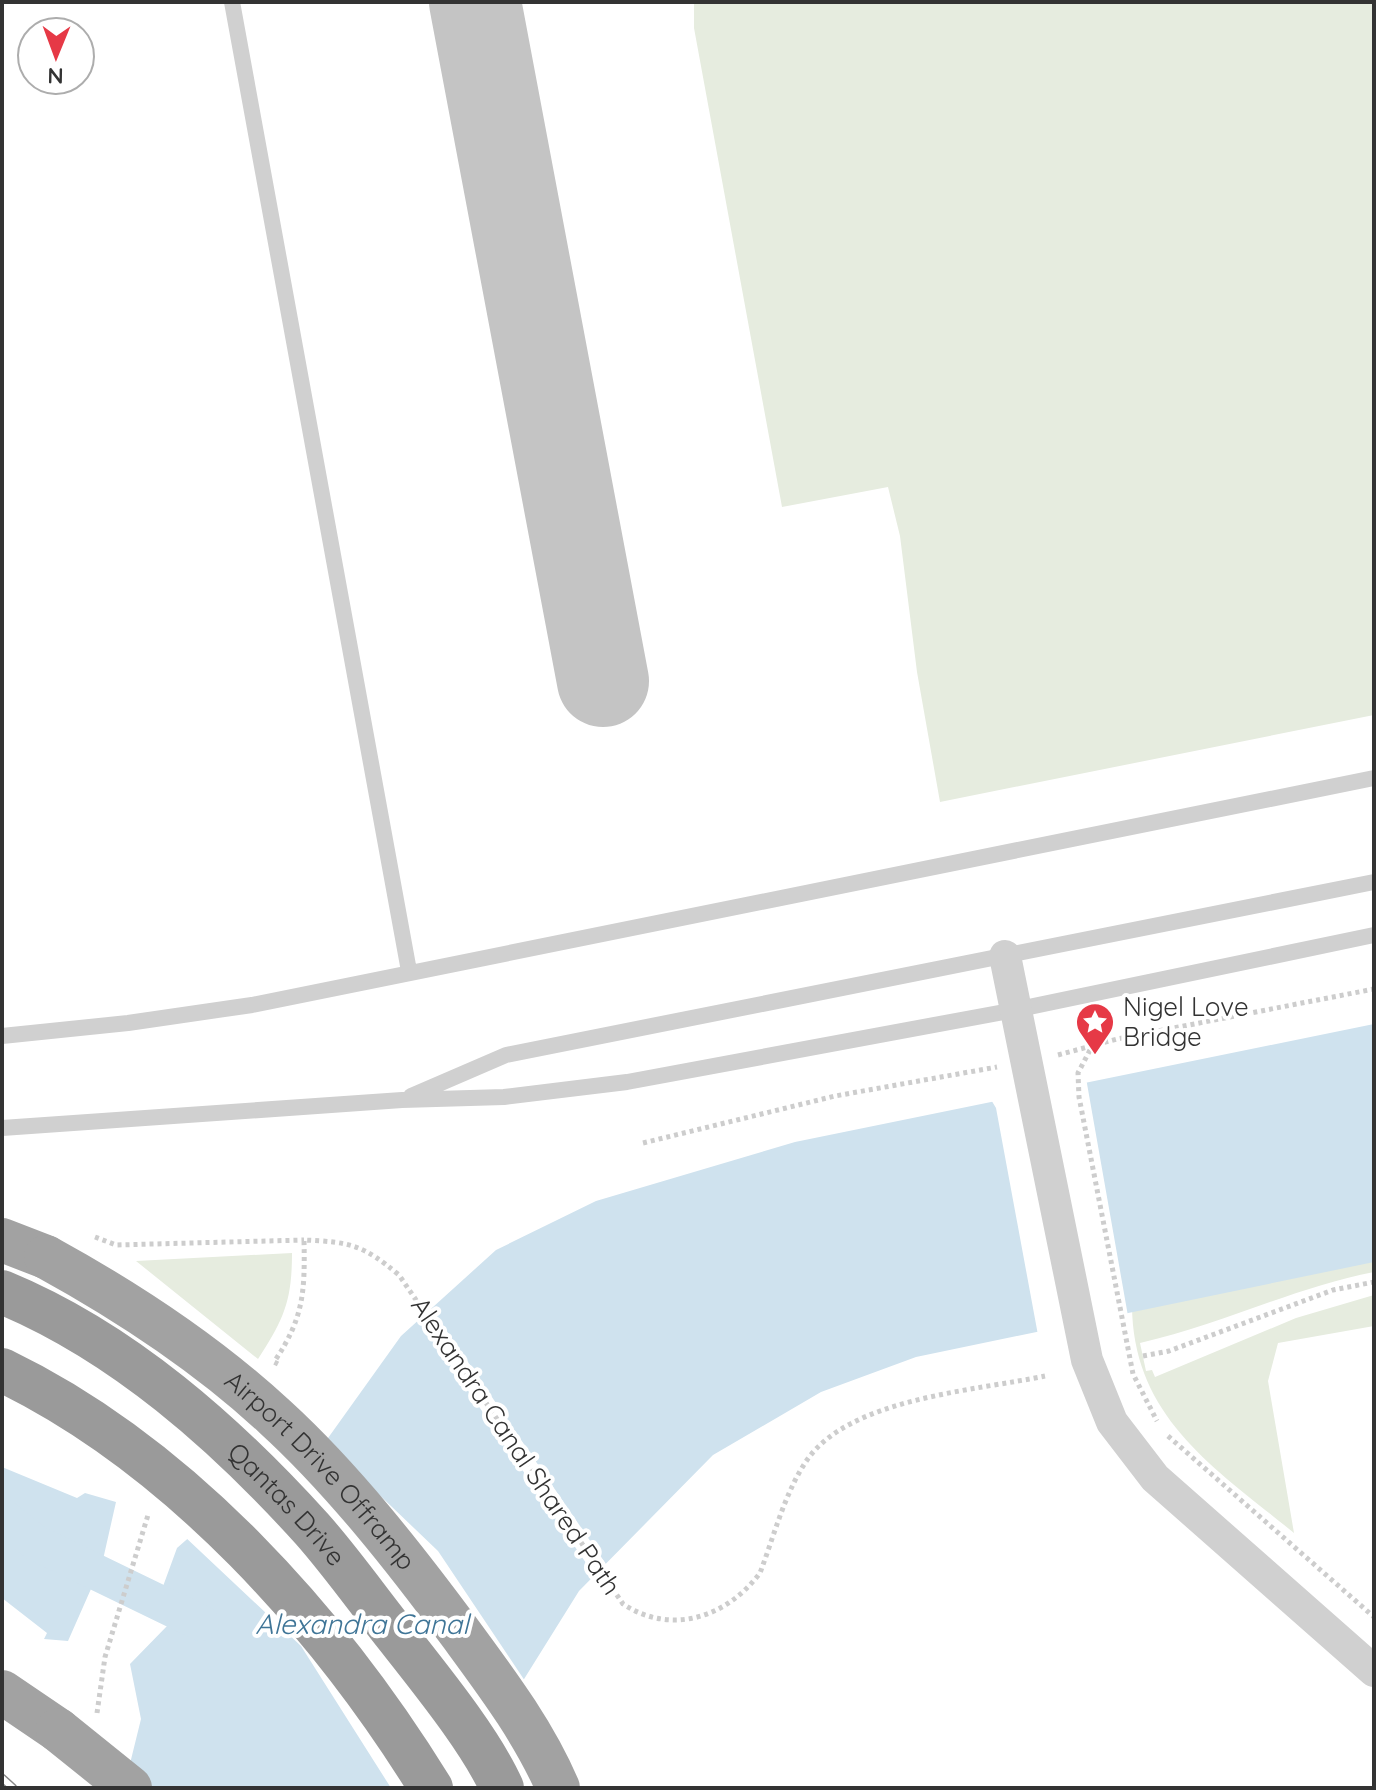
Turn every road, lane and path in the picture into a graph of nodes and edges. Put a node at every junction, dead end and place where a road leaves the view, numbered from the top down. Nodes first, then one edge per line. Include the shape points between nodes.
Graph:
1 (232, 2) edge
2 (1374, 778) edge
3 (1374, 882) edge
4 (1374, 935) edge
5 (1005, 956) junction
6 (409, 971) junction
7 (1374, 989) edge
8 (1015, 1010) junction
9 (2, 1036) edge
10 (1090, 1049) junction
11 (1078, 1052) dead end
12 (972, 1071) dead end
13 (402, 1100) junction
14 (2, 1128) edge
15 (643, 1143) dead end
16 (88, 1233) dead end
17 (2, 1240) edge
18 (304, 1240) junction
19 (1374, 1282) edge
20 (2, 1292) edge
21 (1143, 1356) dead end
22 (274, 1362) dead end
23 (2, 1370) edge
24 (1045, 1376) dead end
25 (148, 1515) dead end
26 (1374, 1617) edge
27 (105, 1657) dead end
28 (1373, 1668) edge
29 (2, 1692) edge
30 (130, 1788) edge
31 (431, 1788) edge
32 (502, 1788) edge
33 (558, 1788) edge

1 - 6 lane
2 - 6 lane
3 - 5 lane
4 - 8 lane
5 - 8 street
5 - 13 lane via 506,1055
6 - 9 lane via 252,1005
7 - 10 path via 1117,1039
8 - 13 lane via 627,1082 504,1097
8 - 28 street via 1081,1337 1104,1407 1142,1464
10 - 11 path
10 - 26 path via 1078,1073 1079,1097 1133,1374 1163,1431
12 - 15 path via 739,1117
13 - 14 lane
16 - 18 path, Alexandra Canal Shared Path via 116,1245
17 - 33 highway, Airport Drive Offramp, bridge via 116,1295 204,1357 277,1418 403,1555 519,1713
18 - 22 path via 305,1296 290,1340
18 - 24 path, Alexandra Canal Shared Path via 353,1243 399,1275 623,1604 647,1615 690,1619 738,1600 760,1573 798,1474 818,1446 852,1420 885,1408
19 - 21 path via 1333,1290
20 - 32 highway, Qantas Drive, bridge via 96,1340 159,1385 302,1519 435,1685
23 - 31 highway, bridge via 125,1447 205,1513 298,1604 390,1721
25 - 27 path
29 - 30 highway, bridge

